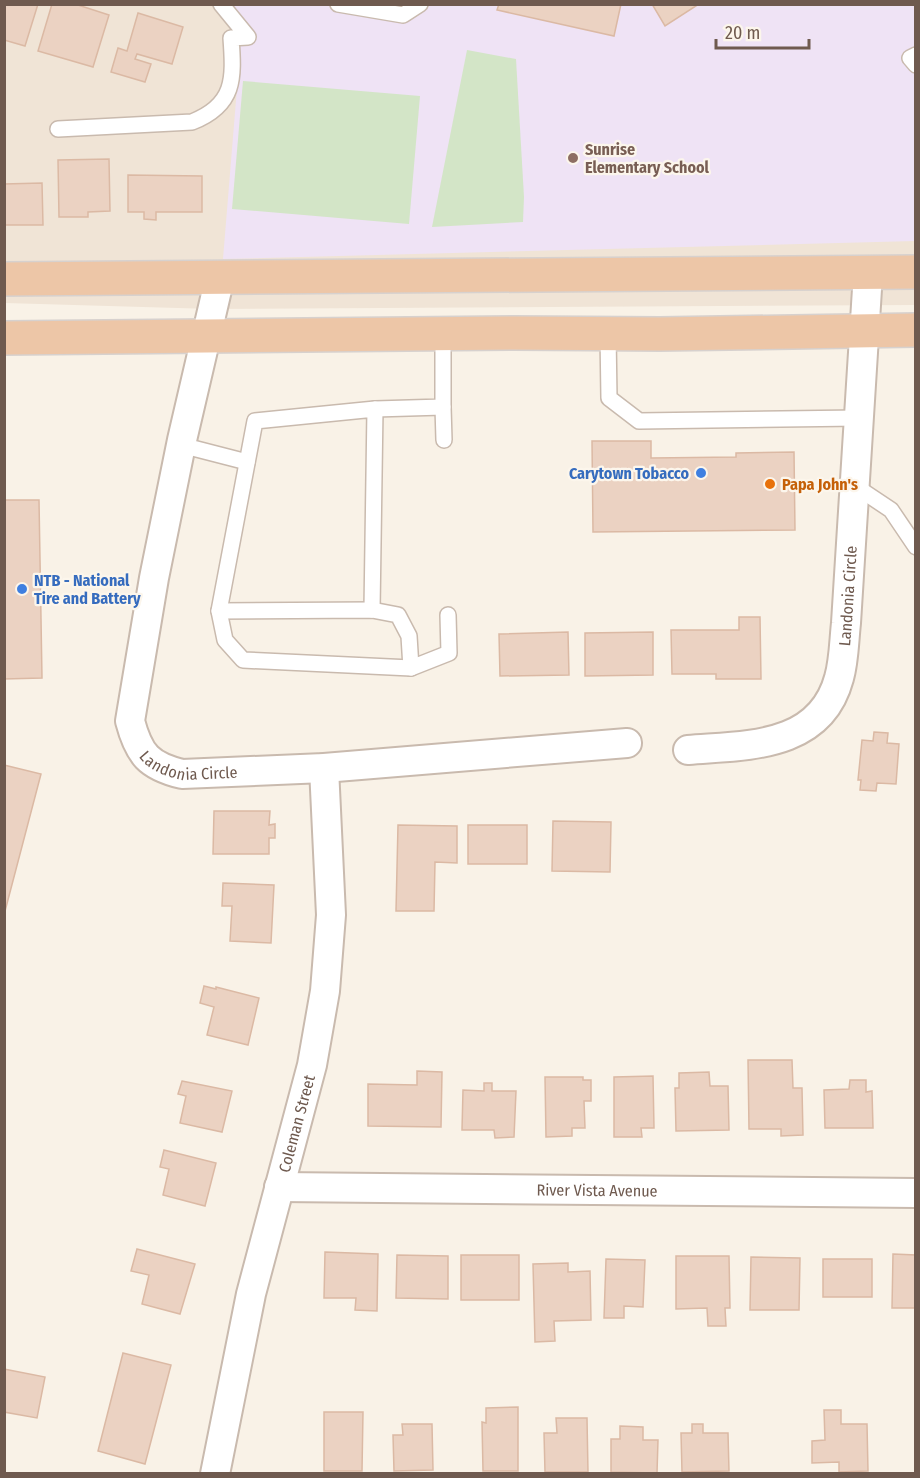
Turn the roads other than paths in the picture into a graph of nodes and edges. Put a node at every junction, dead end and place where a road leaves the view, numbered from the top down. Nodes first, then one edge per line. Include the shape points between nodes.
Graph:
1 (221, 4) edge
2 (338, 4) edge
3 (420, 4) edge
4 (915, 55) edge
5 (915, 65) edge
6 (58, 129) dead end
7 (915, 272) edge
8 (868, 273) junction
9 (220, 278) junction
10 (4, 279) edge
11 (915, 330) edge
12 (864, 331) junction
13 (442, 334) junction
14 (608, 334) junction
15 (4, 338) edge
16 (206, 338) junction
17 (443, 407) junction
18 (375, 409) junction
19 (859, 417) junction
20 (444, 440) dead end
21 (181, 446) junction
22 (247, 462) junction
23 (855, 486) junction
24 (915, 547) edge
25 (372, 610) junction
26 (219, 611) junction
27 (448, 615) dead end
28 (411, 668) junction
29 (627, 743) dead end
30 (688, 750) dead end
31 (324, 768) junction
32 (279, 1187) junction
33 (915, 1193) edge
34 (215, 1473) edge

1 - 6 lane via 248,37 231,38 234,73 220,106 192,122
2 - 3 lane via 403,15
4 - 5 lane via 910,58
7 - 8 highway
8 - 9 highway
8 - 12 street, Landonia Circle
9 - 10 highway
9 - 16 street, Landonia Circle
11 - 12 highway
12 - 14 highway
12 - 19 street, Landonia Circle
13 - 14 highway
13 - 16 highway
13 - 17 lane
14 - 19 lane via 609,398 639,421
15 - 16 highway
16 - 21 street, Landonia Circle
17 - 18 lane
17 - 20 lane
18 - 22 lane via 255,420
18 - 25 lane
19 - 23 street, Landonia Circle
21 - 22 lane
21 - 31 street, Landonia Circle via 130,721 135,741 155,764 182,774
22 - 26 lane
23 - 24 lane via 891,510
23 - 30 street, Landonia Circle via 846,623 839,679 829,702 812,722 790,736 766,743
25 - 26 lane
25 - 28 lane via 398,615 409,636
26 - 28 lane via 225,640 243,660
27 - 28 lane via 449,653
29 - 31 street, Landonia Circle
31 - 32 street, Coleman Street via 331,915 325,991 312,1065
32 - 33 street, River Vista Avenue
32 - 34 street, Coleman Street via 251,1294

